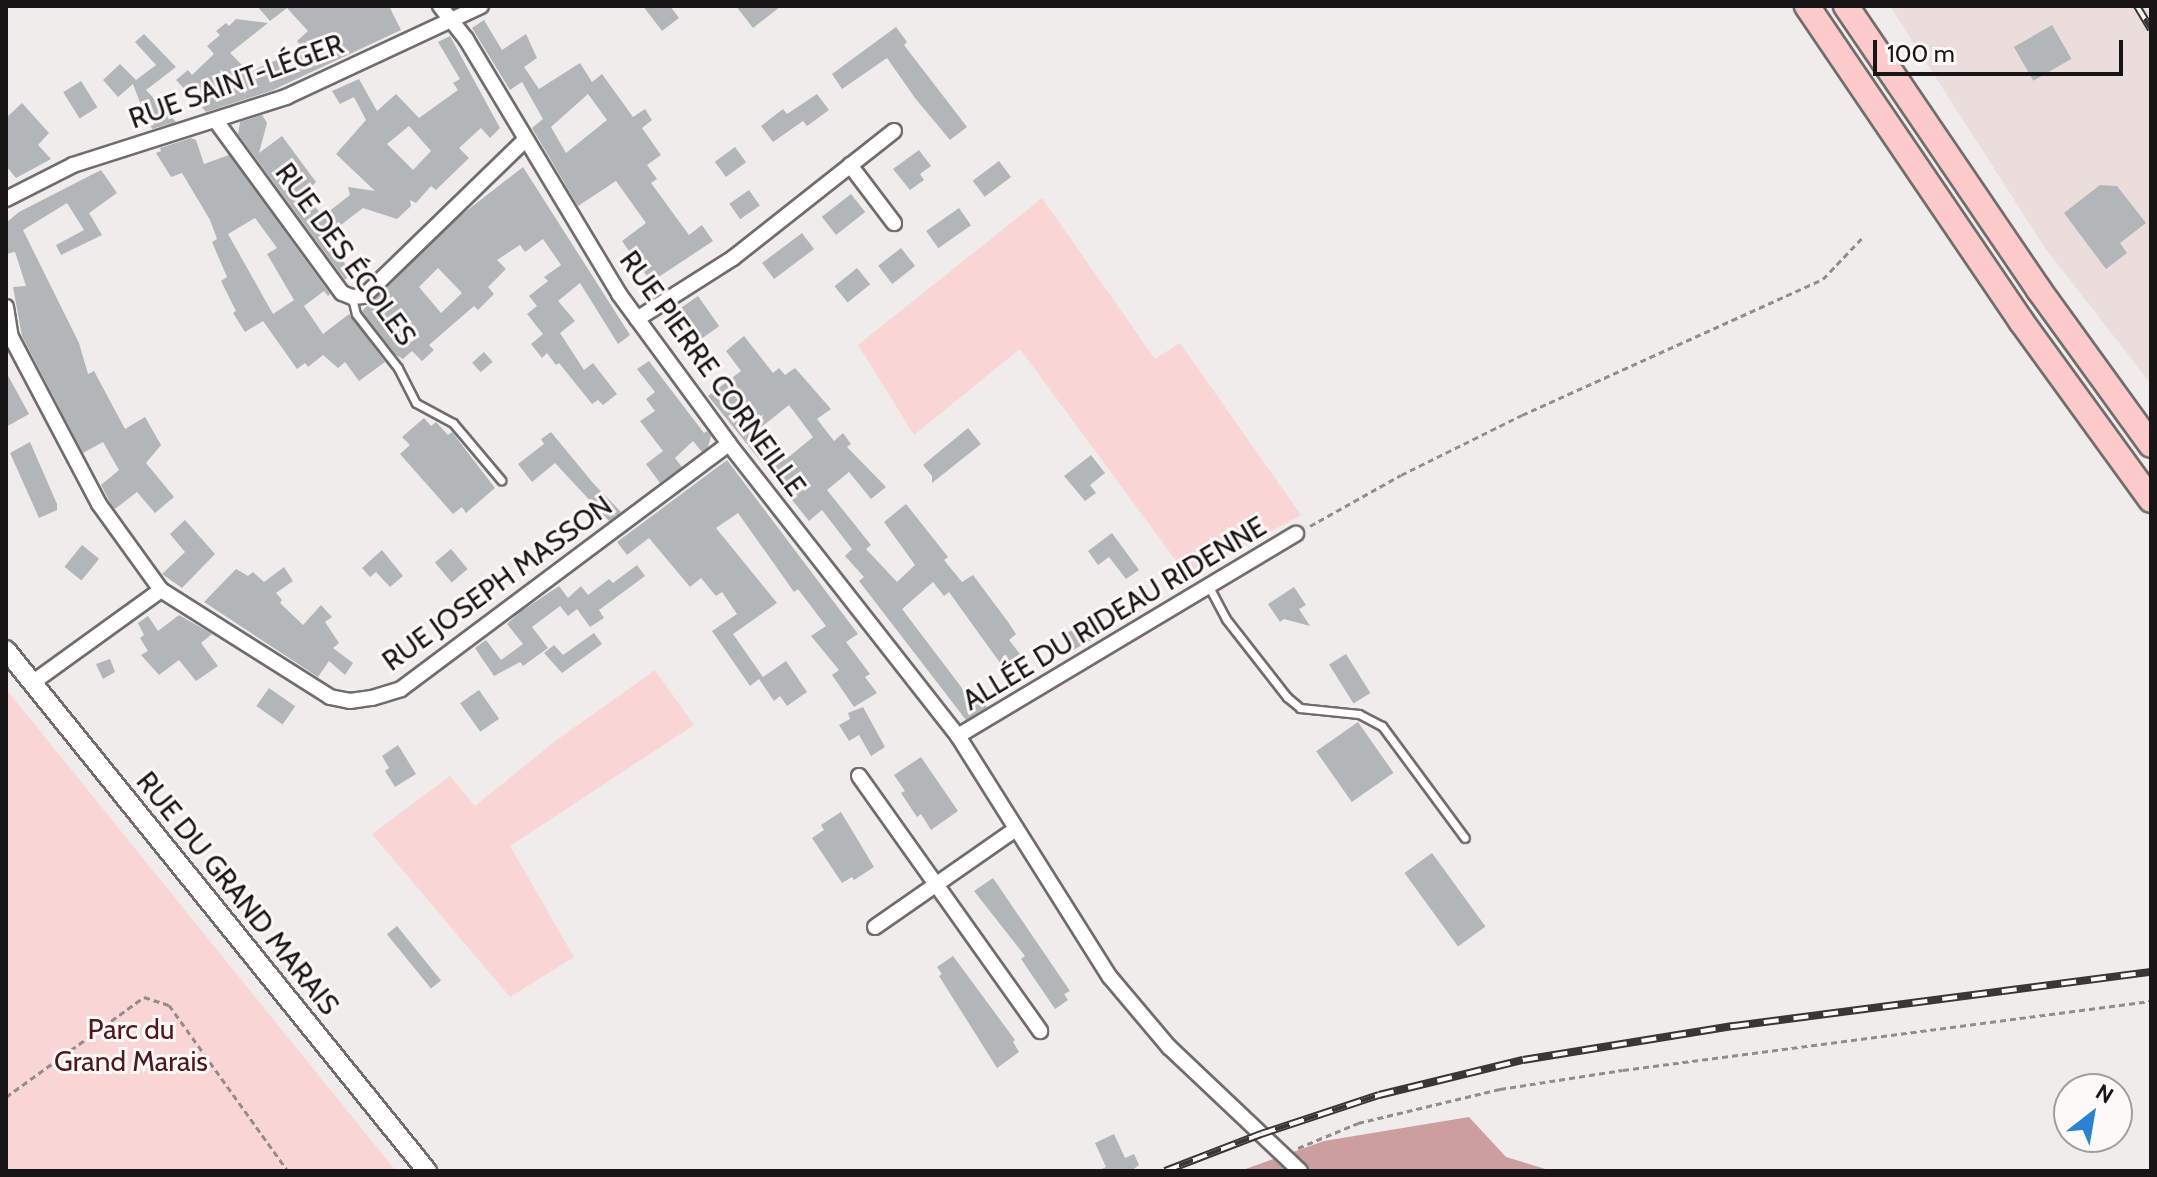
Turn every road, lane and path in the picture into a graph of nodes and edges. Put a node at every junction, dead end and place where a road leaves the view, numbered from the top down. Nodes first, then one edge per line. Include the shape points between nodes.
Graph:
1 (440, 6) edge
2 (481, 6) edge
3 (1807, 6) edge
4 (1846, 6) edge
5 (454, 21) junction
6 (216, 121) junction
7 (894, 131) dead end
8 (525, 140) junction
9 (850, 165) junction
10 (6, 199) edge
11 (894, 223) dead end
12 (1863, 237) dead end
13 (352, 297) junction
14 (6, 307) edge
15 (637, 319) junction
16 (729, 444) junction
17 (2151, 445) edge
18 (501, 480) dead end
19 (2151, 500) edge
20 (1296, 534) joint
21 (1208, 585) junction
22 (161, 590) junction
23 (6, 650) edge
24 (32, 683) junction
25 (958, 736) junction
26 (859, 776) dead end
27 (1016, 829) junction
28 (1465, 838) dead end
29 (933, 885) junction
30 (875, 927) dead end
31 (2151, 1001) edge
32 (1040, 1031) dead end
33 (7, 1095) edge
34 (1284, 1155) junction
35 (288, 1171) edge
36 (427, 1171) edge
37 (1300, 1171) edge

1 - 5 street, RUE PIERRE CORNEILLE
2 - 5 street, RUE SAINT-LÉGER
3 - 19 highway via 2003,295
4 - 17 highway
5 - 6 street, RUE SAINT-LÉGER via 286,97
5 - 8 street, RUE PIERRE CORNEILLE
6 - 10 street, RUE SAINT-LÉGER via 73,165
6 - 13 street, RUE DES ÉCOLES via 342,293
7 - 9 street
8 - 13 street via 364,296
8 - 15 street, RUE PIERRE CORNEILLE
9 - 11 street
9 - 15 street via 733,258
12 - 20 path via 1823,279 1522,415
13 - 18 lane, RUE DES ÉCOLES via 356,314 398,368 416,403 453,423
14 - 22 street via 11,337 99,504
15 - 16 street, RUE PIERRE CORNEILLE
16 - 22 street, RUE JOSEPH MASSON via 401,689 372,698 330,697
16 - 25 street, RUE PIERRE CORNEILLE
20 - 21 street, ALLÉE DU RIDEAU RIDENNE
21 - 25 street, ALLÉE DU RIDEAU RIDENNE
21 - 28 lane via 1226,619 1287,697 1300,708 1359,714 1382,726
22 - 24 street
23 - 24 street, RUE DU GRAND MARAIS
24 - 36 street, RUE DU GRAND MARAIS
25 - 27 street, RUE PIERRE CORNEILLE
26 - 29 street
27 - 29 street
27 - 34 street, RUE PIERRE CORNEILLE via 1129,1002
29 - 30 street
29 - 32 street
31 - 34 path via 1500,1089 1358,1123
33 - 35 path via 144,997 169,1005
34 - 37 street, RUE PIERRE CORNEILLE

